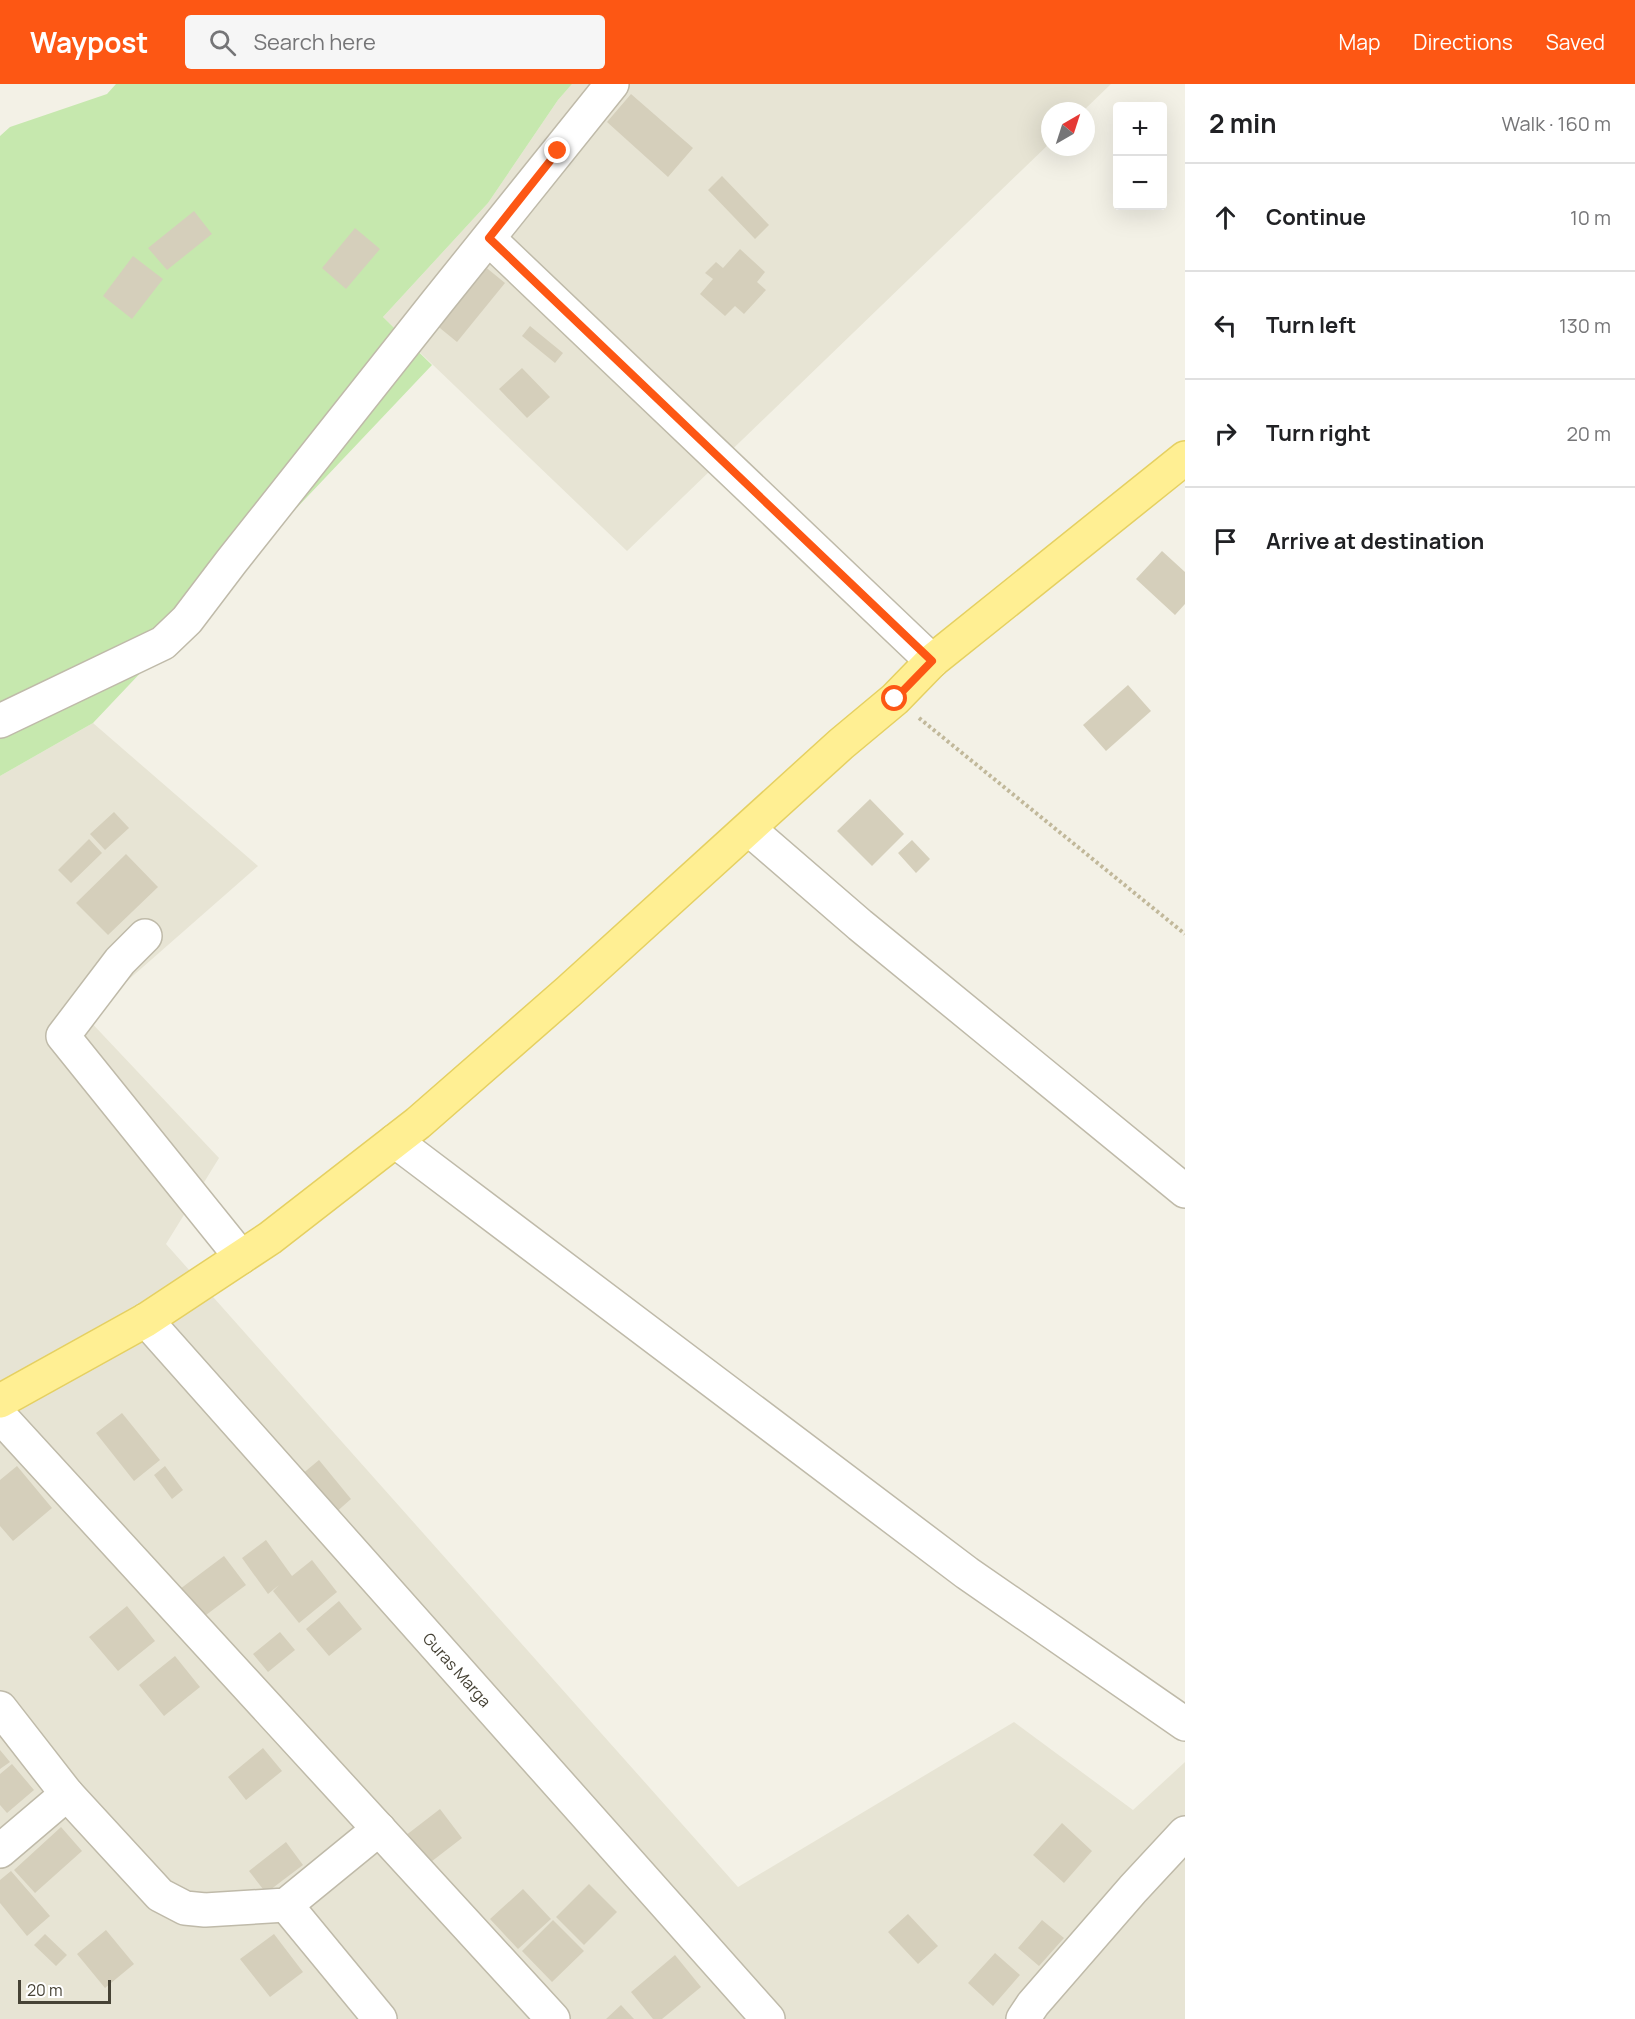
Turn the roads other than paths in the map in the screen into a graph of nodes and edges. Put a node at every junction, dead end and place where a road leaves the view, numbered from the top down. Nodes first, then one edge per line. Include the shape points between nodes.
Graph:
1 (612, 84) edge
2 (489, 238) junction
3 (1185, 458) edge
4 (932, 661) junction
5 (0, 721) edge
6 (749, 829) junction
7 (145, 936) dead end
8 (395, 1141) junction
9 (1185, 1191) edge
10 (241, 1257) junction
11 (146, 1320) junction
12 (0, 1401) edge
13 (0, 1416) edge
14 (0, 1708) edge
15 (1185, 1724) edge
16 (67, 1794) junction
17 (379, 1829) junction
18 (1185, 1833) edge
19 (0, 1851) edge
20 (286, 1905) junction
21 (380, 2019) edge
22 (554, 2019) edge
23 (768, 2019) edge
24 (1023, 2019) edge

1 - 2 street
2 - 4 street
2 - 5 street via 187,620 163,643
3 - 4 main road
4 - 6 main road
6 - 8 main road
6 - 9 street
7 - 10 street via 120,961 63,1036
8 - 10 main road
8 - 15 street via 967,1573
10 - 11 main road
11 - 12 main road
11 - 23 street, Guras Marga
13 - 17 street
14 - 16 street
16 - 19 street
16 - 20 street via 160,1894 185,1908
17 - 20 street
17 - 22 street
18 - 24 street
20 - 21 street

